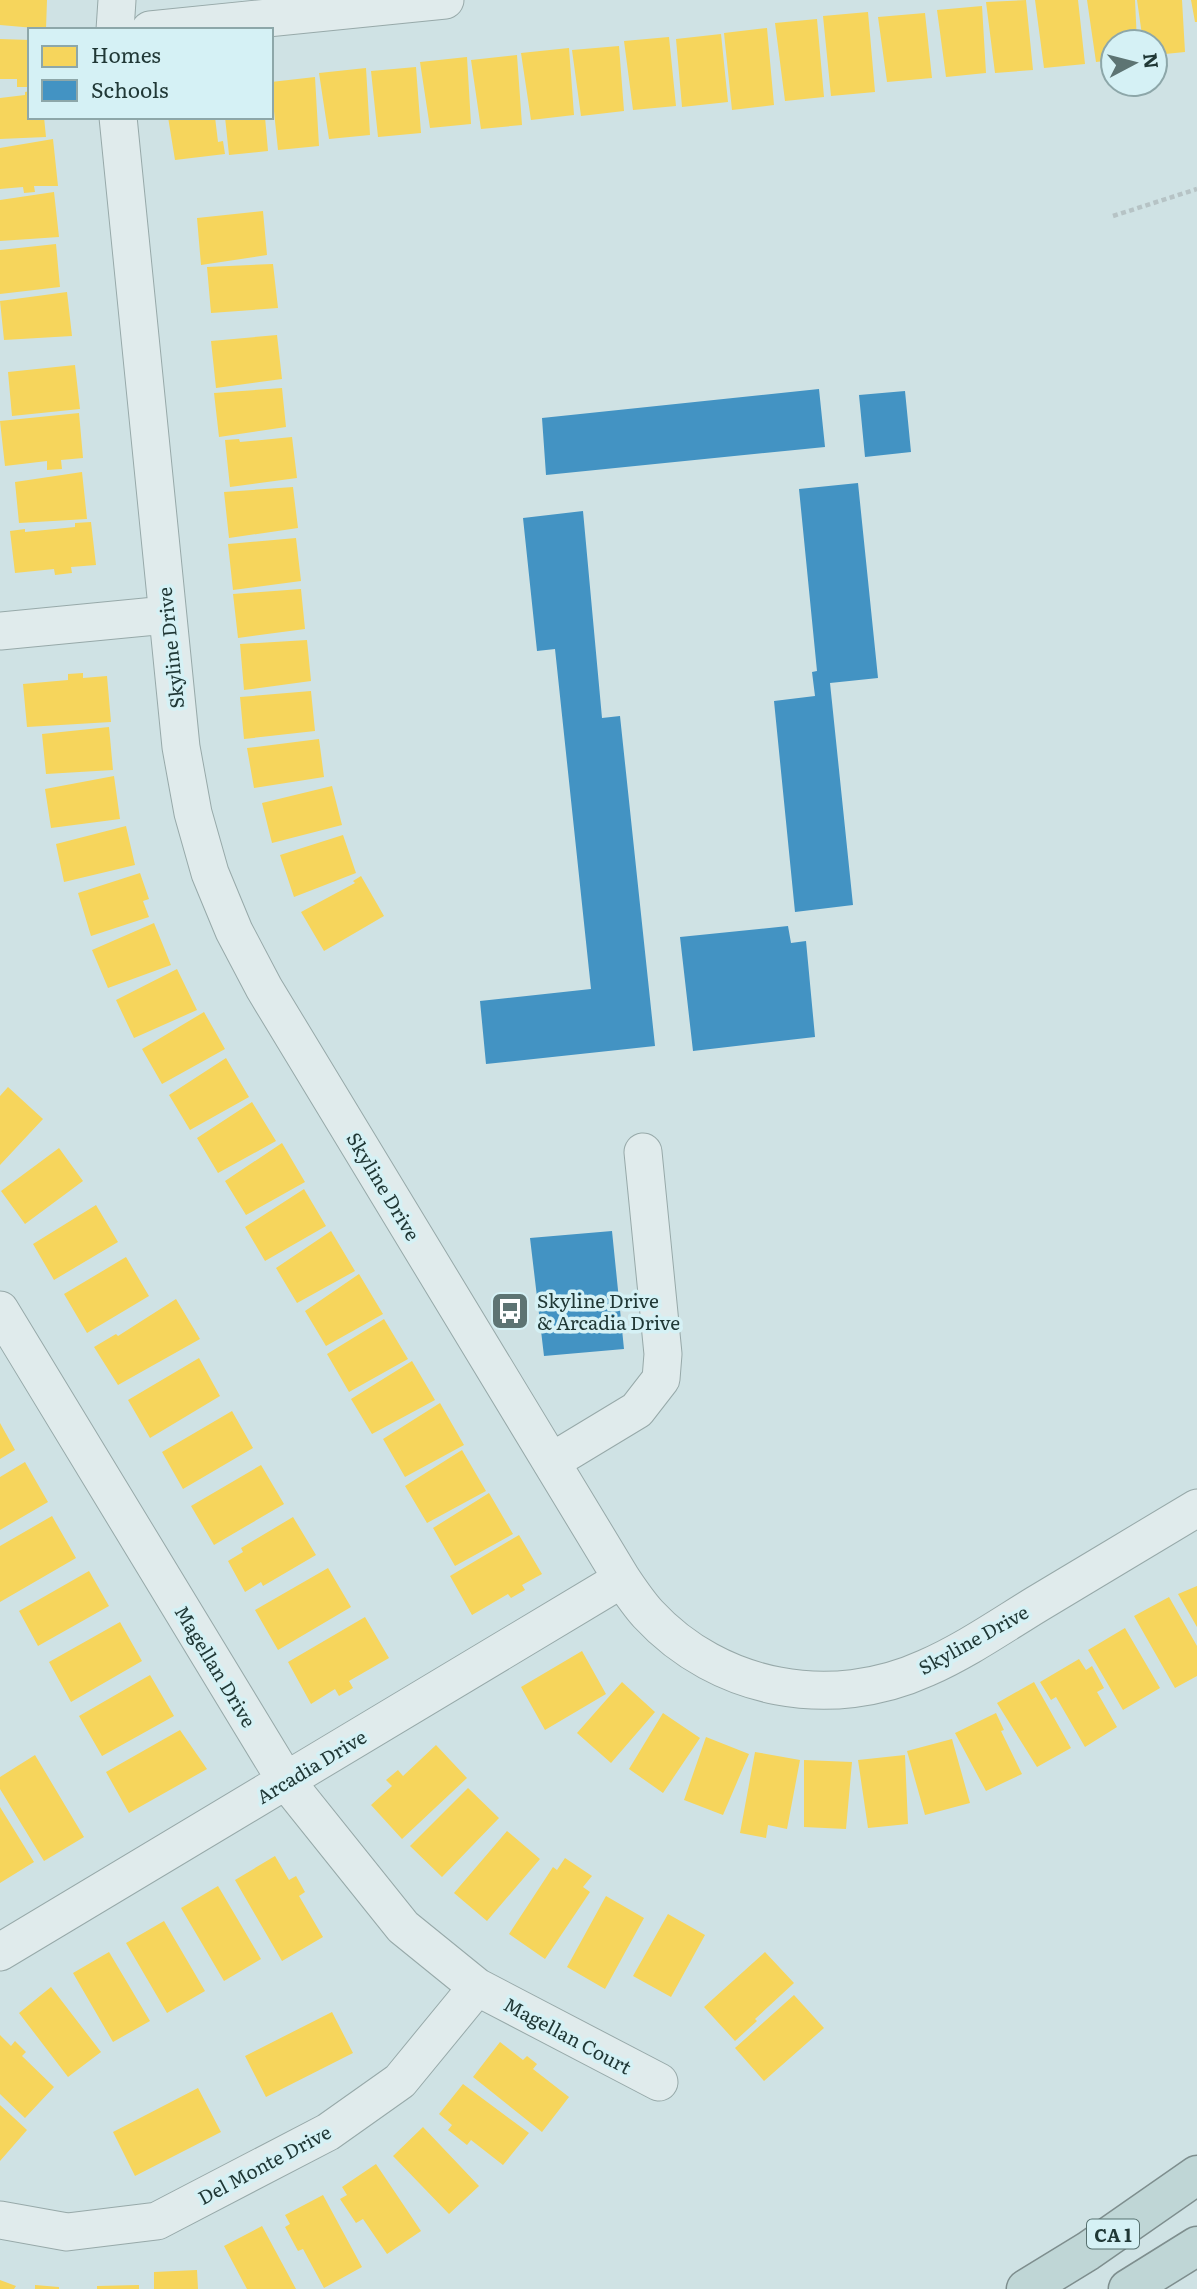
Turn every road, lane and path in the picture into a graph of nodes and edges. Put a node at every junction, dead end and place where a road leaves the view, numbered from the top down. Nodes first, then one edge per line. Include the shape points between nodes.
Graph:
1 (117, 0) edge
2 (445, 0) edge
3 (116, 28) edge
4 (170, 28) edge
5 (118, 119) edge
6 (1197, 189) edge
7 (1113, 216) dead end
8 (166, 615) junction
9 (0, 631) edge
10 (643, 1152) dead end
11 (0, 1310) edge
12 (551, 1462) junction
13 (1197, 1508) edge
14 (622, 1580) junction
15 (286, 1781) junction
16 (0, 1952) edge
17 (477, 1987) junction
18 (659, 2082) dead end
19 (1197, 2175) edge
20 (0, 2220) edge
21 (1197, 2246) edge
22 (1026, 2289) edge
23 (1128, 2289) edge

1 - 3 street
2 - 4 street
5 - 8 street, Skyline Drive
6 - 7 path
8 - 9 street
8 - 12 street, Skyline Drive via 193,813 210,873 234,931
10 - 12 street via 663,1354 661,1380 637,1410
11 - 15 street, Magellan Drive
12 - 14 street, Skyline Drive
13 - 14 street, Skyline Drive via 926,1669 848,1690 803,1691 759,1683 718,1667 648,1614
14 - 15 street, Arcadia Drive
15 - 16 street, Arcadia Drive
15 - 17 street, Magellan Drive via 403,1927
17 - 18 street, Magellan Court
17 - 20 street, Del Monte Drive via 400,2081 328,2132 158,2221 67,2232
19 - 22 highway, CA 1
21 - 23 highway

